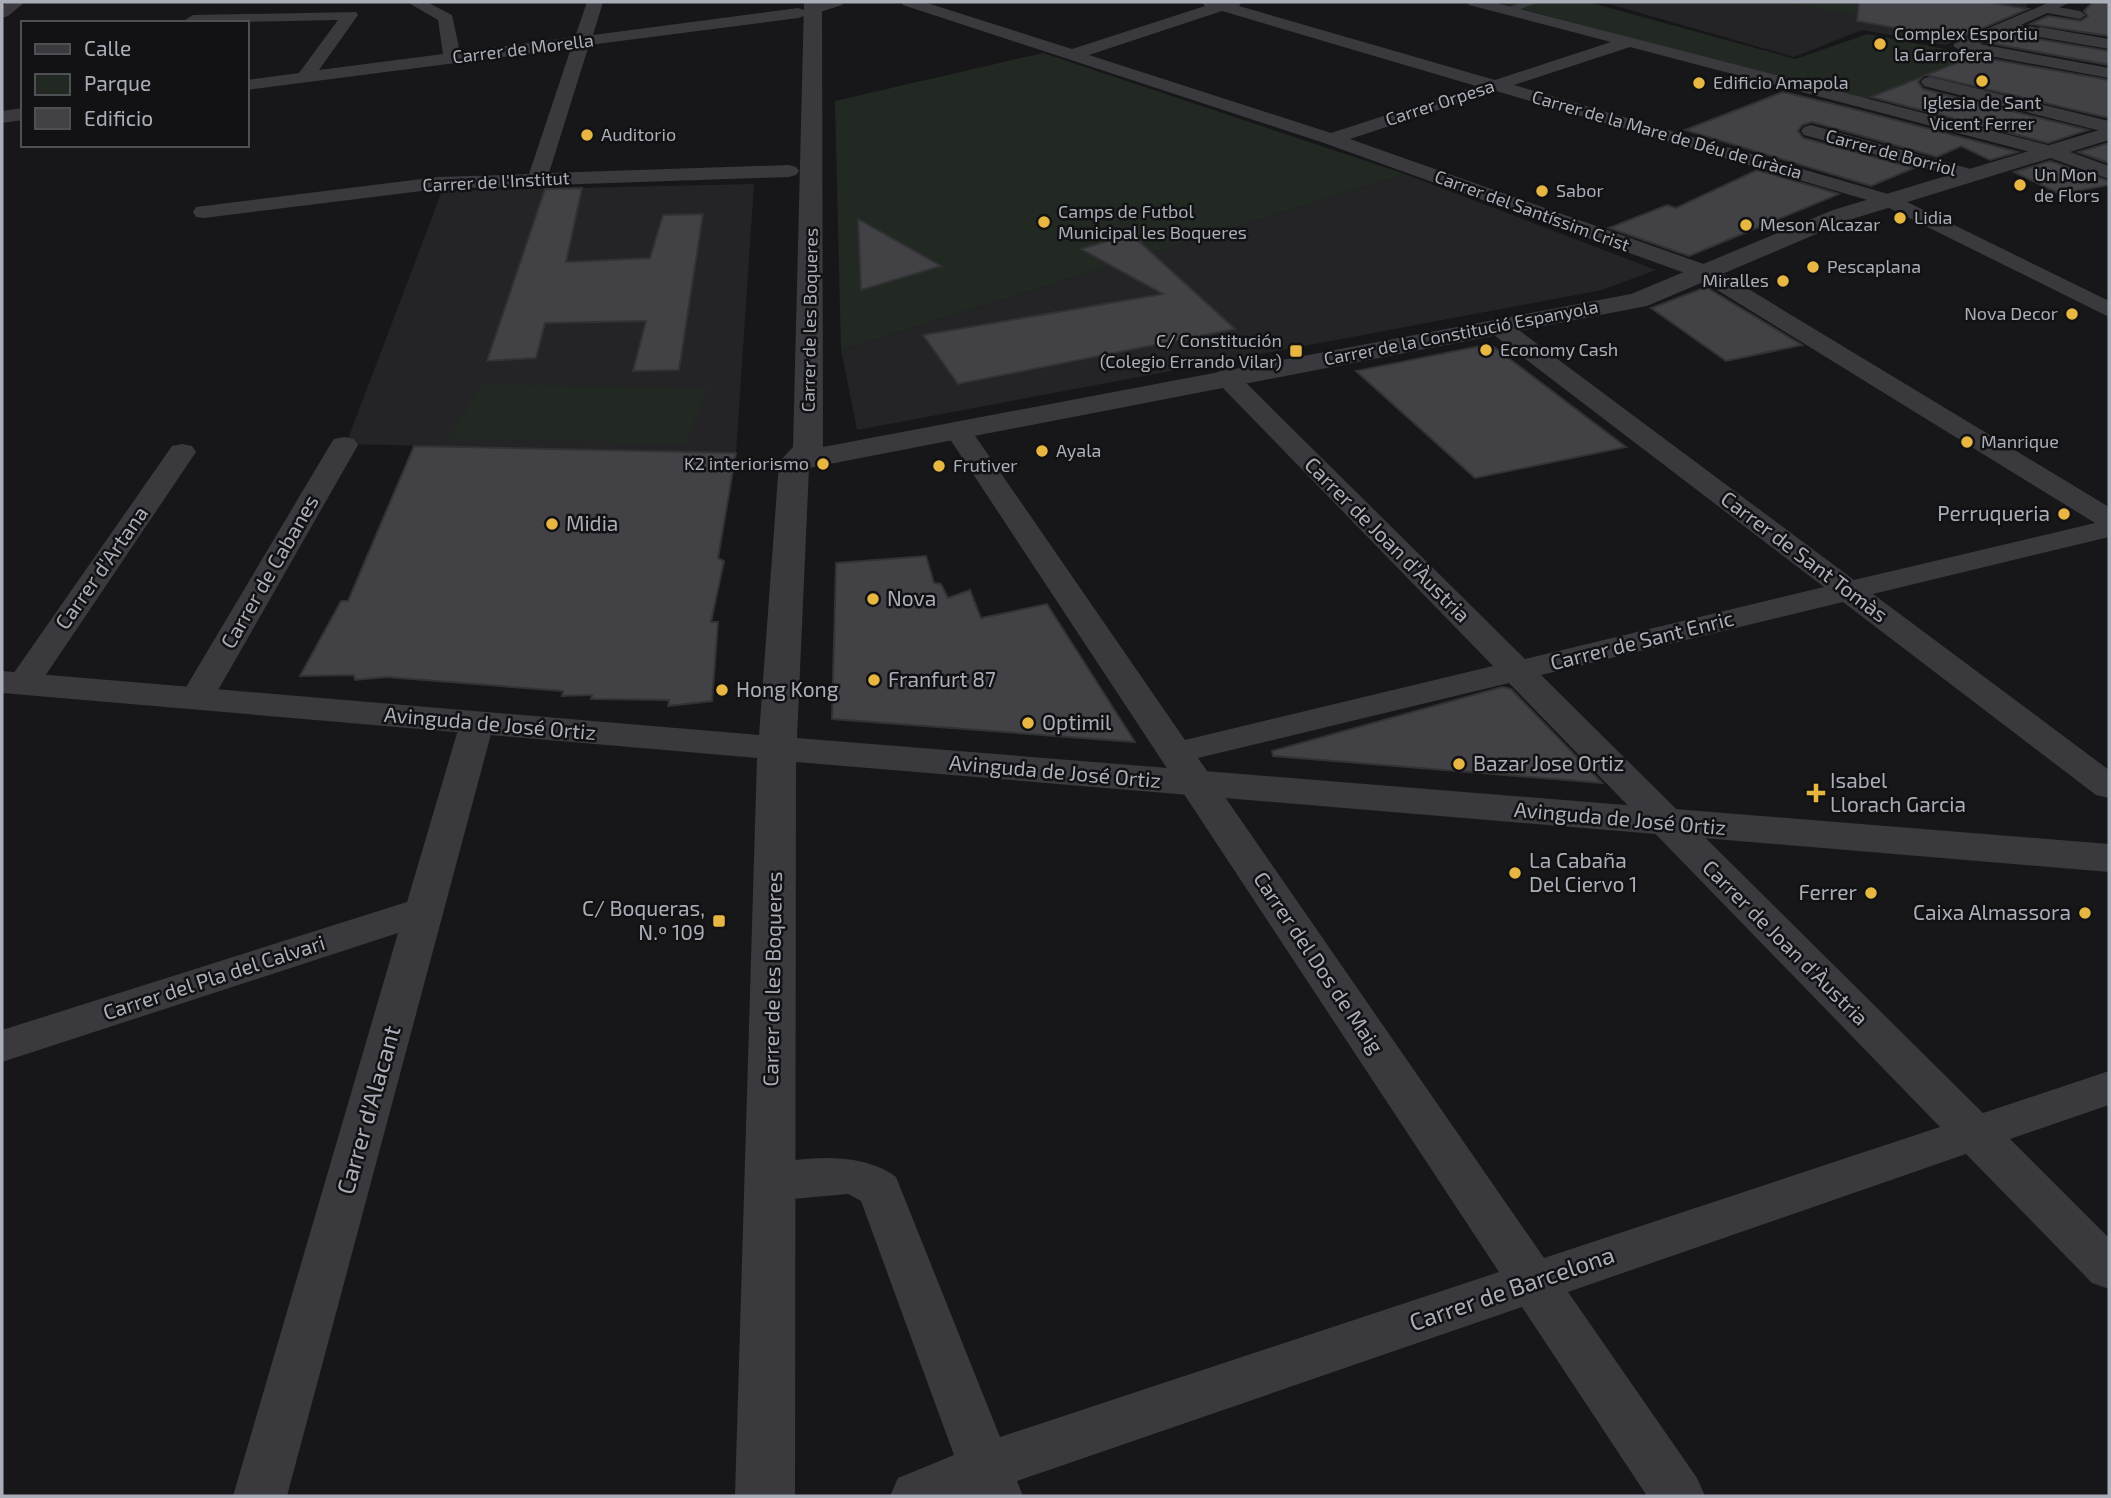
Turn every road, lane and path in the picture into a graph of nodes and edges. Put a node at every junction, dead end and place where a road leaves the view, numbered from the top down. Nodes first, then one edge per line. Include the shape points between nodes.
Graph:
1 (18, 2) edge
2 (208, 2) edge
3 (415, 2) edge
4 (595, 2) edge
5 (909, 2) edge
6 (1475, 2) edge
7 (1534, 2) edge
8 (2063, 2) edge
9 (1221, 3) edge
10 (812, 5) edge
11 (2046, 9) junction
12 (1508, 10) junction
13 (2, 13) edge
14 (2080, 15) joint
15 (2099, 18) dead end
16 (192, 21) edge
17 (2006, 27) junction
18 (2039, 32) joint
19 (581, 41) junction
20 (1629, 42) junction
21 (2109, 44) edge
22 (1071, 55) junction
23 (452, 58) junction
24 (2109, 73) edge
25 (305, 77) junction
26 (1930, 82) dead end
27 (248, 85) edge
28 (1496, 85) junction
29 (21, 114) edge
30 (2, 117) edge
31 (2109, 127) edge
32 (1811, 131) dead end
33 (2109, 133) edge
34 (1331, 139) junction
35 (2052, 152) junction
36 (800, 171) junction
37 (2109, 173) edge
38 (1971, 175) junction
39 (537, 180) junction
40 (1888, 200) junction
41 (204, 212) dead end
42 (788, 213) dead end
43 (1704, 272) junction
44 (2109, 310) edge
45 (1499, 327) junction
46 (1226, 377) junction
47 (957, 430) junction
48 (344, 445) dead end
49 (787, 451) junction
50 (182, 452) dead end
51 (2109, 519) edge
52 (2109, 528) edge
53 (1849, 591) junction
54 (1517, 671) junction
55 (12, 683) edge
56 (196, 699) junction
57 (478, 723) junction
58 (777, 748) junction
59 (1186, 768) junction
60 (2109, 787) edge
61 (1667, 823) junction
62 (2109, 858) edge
63 (426, 910) junction
64 (2, 1046) edge
65 (2109, 1088) edge
66 (1974, 1133) junction
67 (770, 1182) junction
68 (2109, 1269) edge
69 (1533, 1282) junction
70 (991, 1482) edge
71 (260, 1496) edge
72 (765, 1496) edge
73 (917, 1496) edge
74 (1678, 1496) edge

1 - 13 street
2 - 16 street
3 - 23 street via 446,18
4 - 19 street
5 - 22 street, Carrer del Santíssim Crist
6 - 12 street
7 - 12 street
8 - 11 street
9 - 22 street
9 - 28 street, Carrer de la Mare de Déu de Gràcia
10 - 19 street, Carrer de Morella
10 - 36 street, Carrer de les Boqueres
11 - 14 street
11 - 17 street
12 - 20 street
14 - 15 street
16 - 25 street via 351,15
17 - 18 street
17 - 24 street via 1962,46
18 - 21 street
19 - 23 street, Carrer de Morella
19 - 39 street
20 - 28 street, Carrer Orpesa
20 - 35 street
22 - 34 street, Carrer del Santíssim Crist
23 - 25 street, Carrer de Morella
25 - 27 street, Carrer de Morella
26 - 31 street
28 - 34 street, Carrer Orpesa
28 - 40 street, Carrer de la Mare de Déu de Gràcia
29 - 30 street
32 - 38 street, Carrer de Borriol
33 - 35 street, Carrer de la Constitució Espanyola
34 - 43 street, Carrer del Santíssim Crist
35 - 37 street
35 - 38 street, Carrer de la Constitució Espanyola
36 - 39 street, Carrer de l'Institut
36 - 42 street, Carrer de les Boqueres
36 - 49 street, Carrer de les Boqueres via 808,450
38 - 40 street, Carrer de la Constitució Espanyola
39 - 41 street, Carrer de l'Institut via 438,183
40 - 43 street, Carrer de la Constitució Espanyola
40 - 44 street, Carrer de la Mare de Déu de Gràcia
43 - 45 street, Carrer de la Constitució Espanyola via 1637,300
43 - 51 street, Carrer del Santíssim Crist
45 - 46 street, Carrer de la Constitució Espanyola
45 - 53 street, Carrer de Sant Tomàs
46 - 47 street, Carrer de la Constitució Espanyola
46 - 54 street, Carrer de Joan d'Àustria
47 - 49 street, Carrer de la Constitució Espanyola
47 - 59 street, Carrer del Dos de Maig
48 - 56 street, Carrer de Cabanes
49 - 58 street, Carrer de les Boqueres
50 - 55 street, Carrer d'Artana
52 - 53 street, Carrer de Sant Enric
53 - 54 street, Carrer de Sant Enric
53 - 60 street, Carrer de Sant Tomàs
54 - 59 street, Carrer de Sant Enric
54 - 61 street, Carrer de Joan d'Àustria
55 - 56 street, Avinguda de José Ortiz
56 - 57 street, Avinguda de José Ortiz
57 - 58 street, Avinguda de José Ortiz
57 - 63 street, Carrer d'Alacant
58 - 59 street, Avinguda de José Ortiz
58 - 67 street, Carrer de les Boqueres
59 - 61 street, Avinguda de José Ortiz
59 - 69 street, Carrer del Dos de Maig
61 - 62 street, Avinguda de José Ortiz
61 - 66 street, Carrer de Joan d'Àustria
63 - 64 street, Carrer del Pla del Calvari
63 - 71 street, Carrer d'Alacant
65 - 66 street, Carrer de Barcelona
66 - 68 street, Carrer de Joan d'Àustria
66 - 69 street, Carrer de Barcelona
67 - 70 street via 848,1175 866,1179 880,1191
67 - 72 street, Carrer de les Boqueres
69 - 70 street, Carrer de Barcelona
69 - 74 street, Carrer del Dos de Maig
70 - 73 street, Carrer de Barcelona

